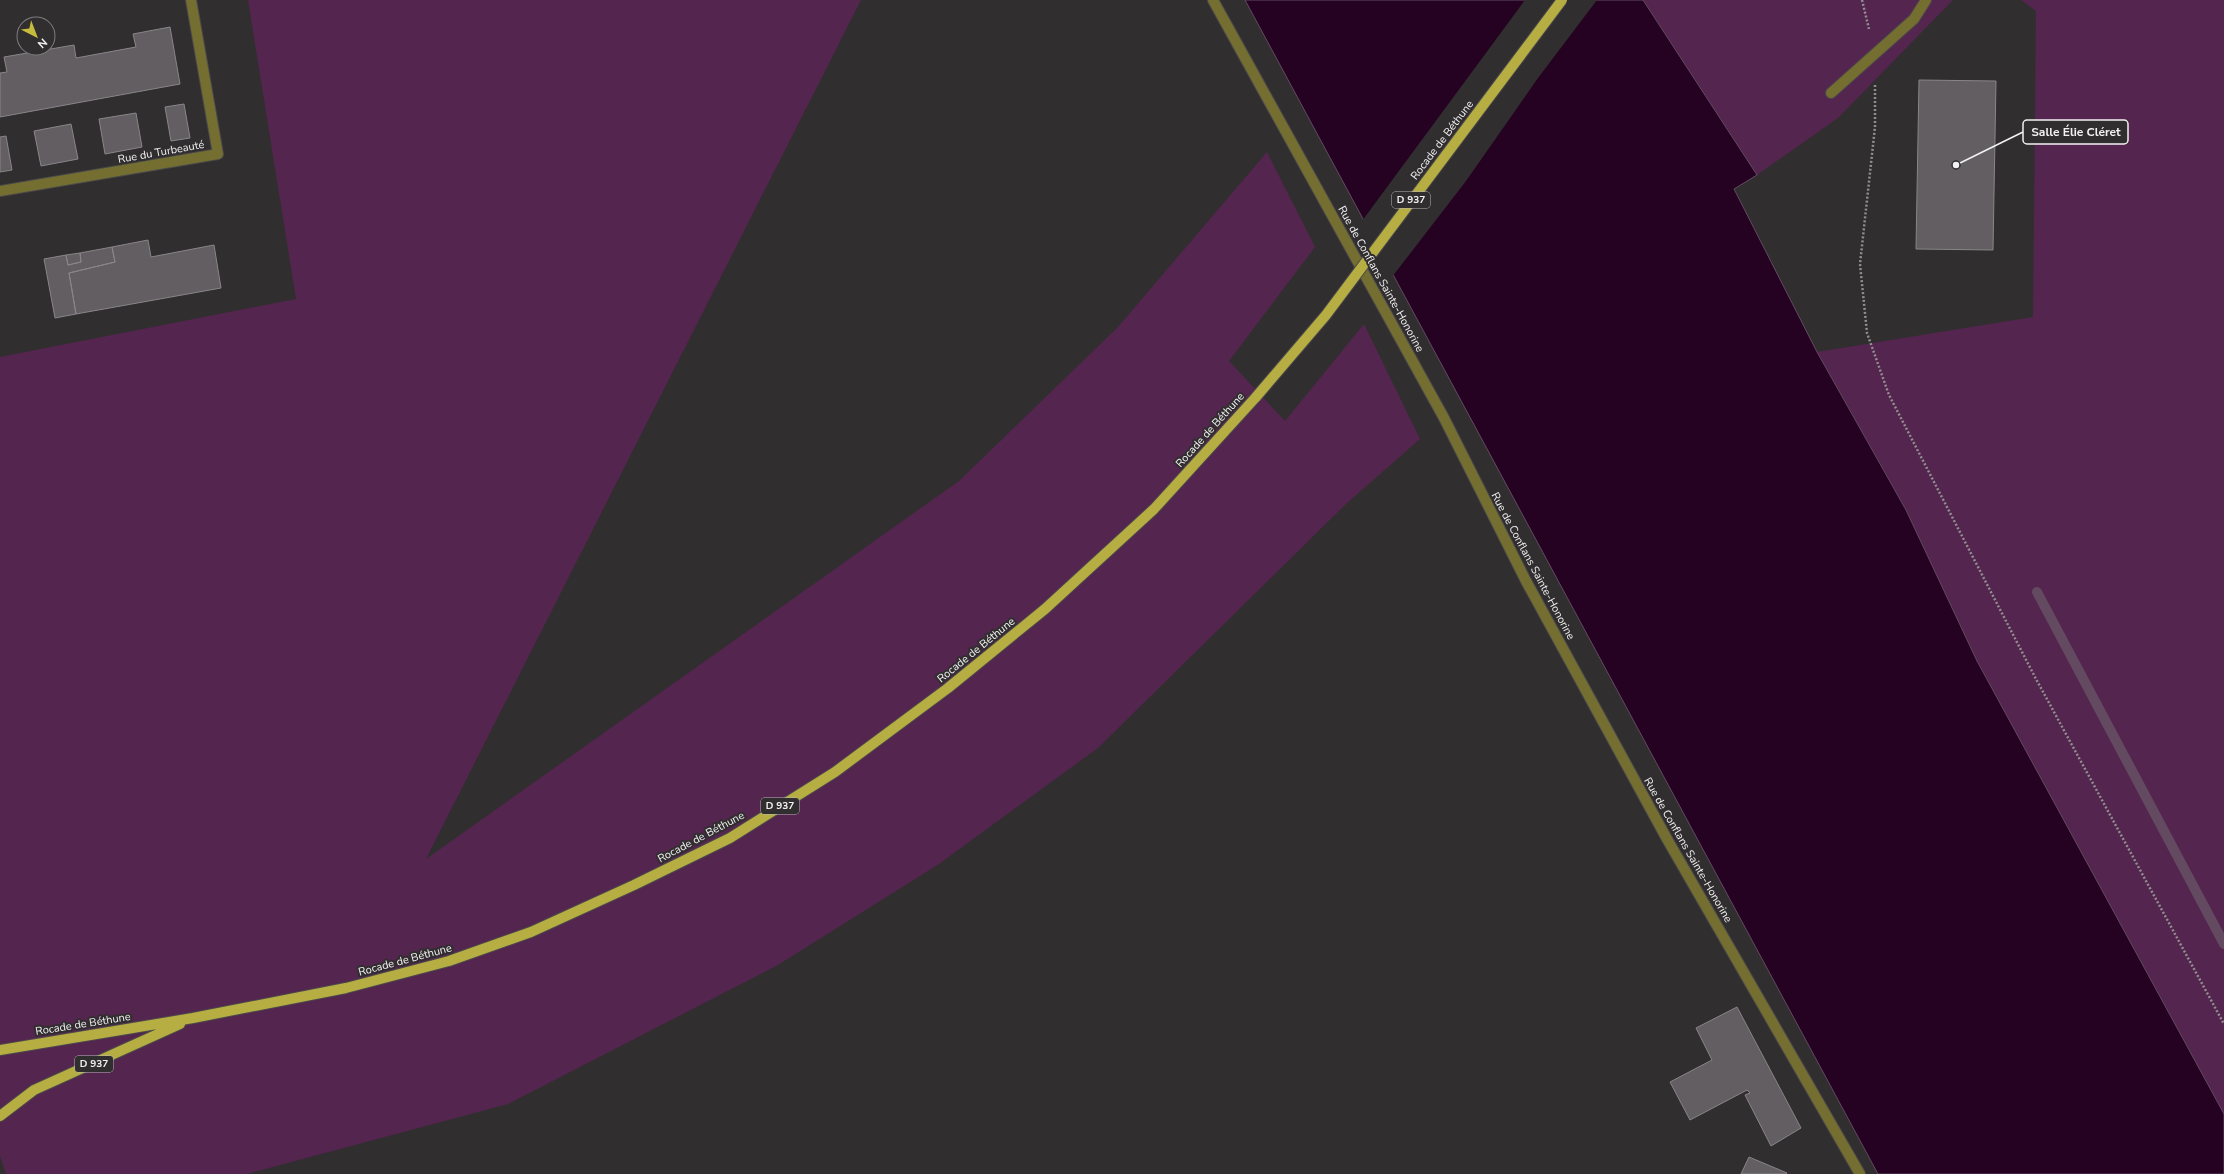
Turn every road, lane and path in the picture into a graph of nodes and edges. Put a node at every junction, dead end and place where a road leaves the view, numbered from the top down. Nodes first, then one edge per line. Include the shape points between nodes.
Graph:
1 (191, 0) edge
2 (1213, 0) edge
3 (1562, 0) edge
4 (1926, 0) edge
5 (1874, 54) junction
6 (1831, 93) dead end
7 (0, 191) edge
8 (193, 1018) junction
9 (2224, 1024) edge
10 (0, 1050) edge
11 (0, 1116) edge
12 (1860, 1174) edge

1 - 7 street, Rue du Turbeauté via 218,154
2 - 12 street, Rue de Conflans Sainte-Honorine via 1444,418 1526,582 1663,832
3 - 8 main road, Rocade de Béthune / D 937, bridge via 1326,315 1256,397 1154,509 1045,609 948,688 835,772 730,838 531,932 449,961 346,988
4 - 5 street via 1914,18
5 - 6 street
5 - 9 path via 1876,127 1860,264 1867,334 1893,402 2036,679
8 - 10 main road, Rocade de Béthune / D 937
8 - 11 main road, Rocade de Béthune / D 937 via 34,1090

